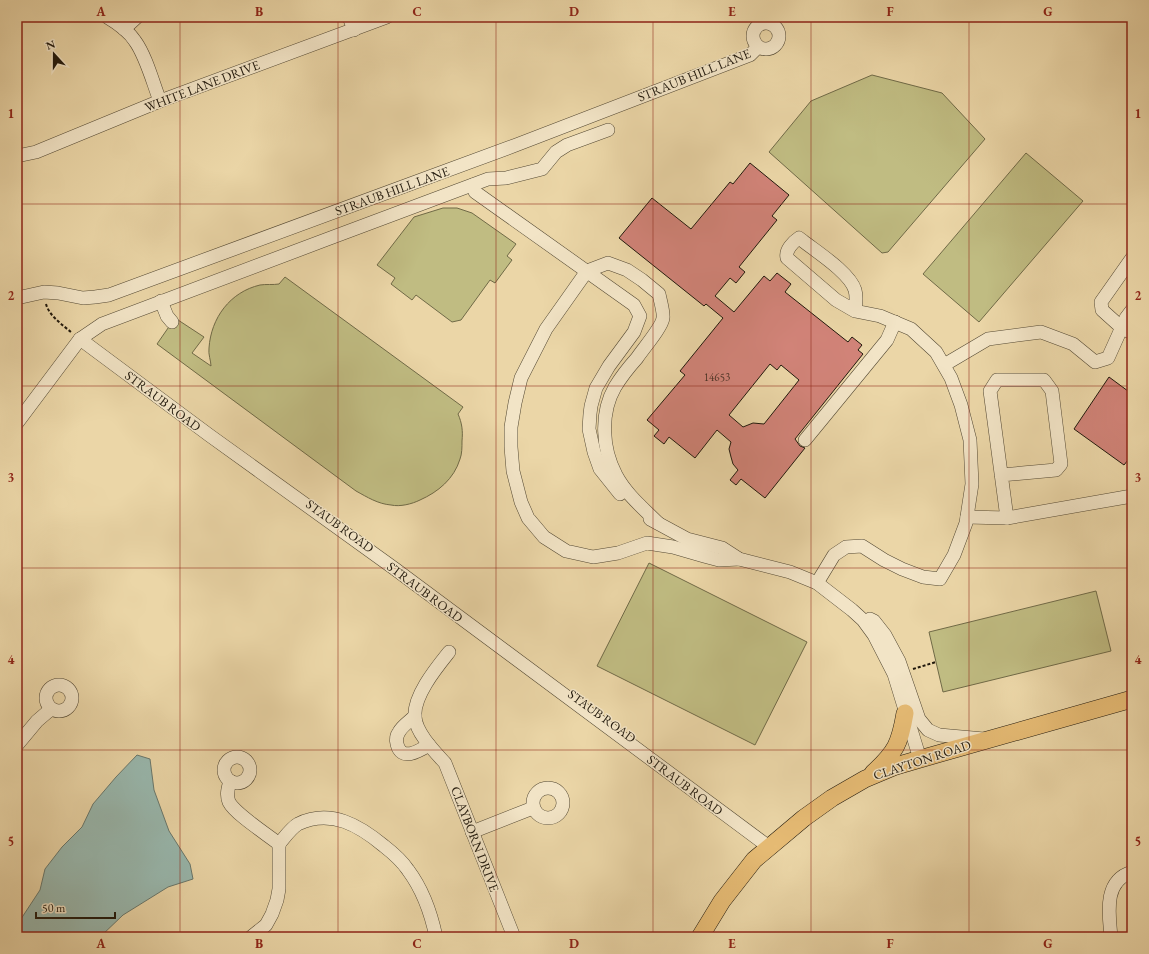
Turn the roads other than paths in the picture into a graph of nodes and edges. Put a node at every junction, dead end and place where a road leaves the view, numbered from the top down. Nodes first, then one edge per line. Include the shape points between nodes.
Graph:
1 (107, 17) edge
2 (137, 17) edge
3 (349, 17) edge
4 (387, 17) edge
5 (124, 30) junction
6 (354, 30) junction
7 (758, 47) dead end
8 (160, 101) junction
9 (608, 130) dead end
10 (17, 156) edge
11 (473, 185) junction
12 (1132, 258) edge
13 (587, 271) junction
14 (17, 298) edge
15 (161, 301) junction
16 (1132, 310) edge
17 (855, 312) junction
18 (172, 322) dead end
19 (895, 322) junction
20 (1127, 330) edge
21 (80, 339) junction
22 (944, 365) junction
23 (17, 423) edge
24 (805, 440) dead end
25 (1001, 475) junction
26 (1132, 496) edge
27 (967, 517) junction
28 (1007, 518) junction
29 (658, 523) junction
30 (739, 559) junction
31 (817, 583) junction
32 (852, 610) junction
33 (449, 652) dead end
34 (1132, 699) edge
35 (51, 709) dead end
36 (905, 713) junction
37 (415, 716) junction
38 (988, 739) junction
39 (17, 745) edge
40 (429, 746) junction
41 (920, 759) junction
42 (866, 779) junction
43 (230, 781) dead end
44 (533, 808) dead end
45 (754, 826) dead end
46 (472, 832) junction
47 (279, 844) junction
48 (769, 847) junction
49 (1132, 872) edge
50 (251, 937) edge
51 (436, 937) edge
52 (514, 937) edge
53 (700, 937) edge
54 (1111, 937) edge

1 - 5 street
2 - 5 street
3 - 6 street
4 - 6 street, WHITE LANE DRIVE
5 - 8 street via 141,51
6 - 8 street, WHITE LANE DRIVE
7 - 14 street, STRAUB HILL LANE via 750,55 516,145 110,295 83,298 44,292
8 - 10 street, WHITE LANE DRIVE via 36,152
9 - 11 street via 567,145 556,152 542,169 506,178 488,179
11 - 13 street via 475,192
11 - 15 street
12 - 20 street via 1100,302 1102,310
13 - 29 street via 634,304 640,316 634,332 596,388 589,429 594,452 600,469 625,500 640,513
13 - 29 street via 608,263 627,270 659,294 664,318 656,333 615,388 604,423 605,442 616,474 630,495
13 - 30 street via 546,328 521,378 515,403 511,427 513,471 528,518 544,537 566,551 593,557 618,553 647,542 719,560
15 - 18 street
15 - 21 street via 102,324
16 - 20 street via 1126,318
17 - 17 street via 836,300 788,258 787,251 799,238 849,278 855,288 857,299
17 - 19 street via 880,316
19 - 22 street via 911,329 936,352
19 - 24 street via 887,340
20 - 22 street via 1108,358 1095,362 1073,344 1041,332 988,339
21 - 23 street
21 - 45 street, STAUB ROAD
21 - 48 street, STRAUB ROAD
22 - 27 street via 961,404 970,440 972,484
25 - 25 street via 990,391 997,380 1044,380 1052,392 1061,464 1056,470
25 - 28 street
26 - 28 street
27 - 28 street
27 - 31 street via 954,555 940,579 923,577 902,569 862,546 846,547 834,555
29 - 30 street via 687,539 722,548
30 - 31 street via 790,572
31 - 32 street
32 - 36 street via 874,635 894,674
32 - 38 street via 874,621 885,635 899,661 920,719 928,730 939,735
33 - 37 street via 425,685
34 - 38 main road, CLAYTON ROAD
35 - 39 street
36 - 41 street
36 - 42 main road via 902,734 897,746 884,763
37 - 40 street, CLAYBORN DRIVE
37 - 40 street via 398,732 398,749 408,754
38 - 41 main road, CLAYTON ROAD
40 - 46 street, CLAYBORN DRIVE via 445,763
41 - 42 main road, CLAYTON ROAD
42 - 48 main road, CLAYTON ROAD via 832,798
43 - 47 street via 229,801 235,810
44 - 46 street
46 - 52 street, CLAYBORN DRIVE
47 - 50 street via 277,900 266,925
47 - 51 street via 296,824 307,820 333,818 356,826 395,855 408,869 421,890
48 - 53 main road, CLAYTON ROAD via 754,860 722,901
49 - 54 street via 1120,879 1109,899

